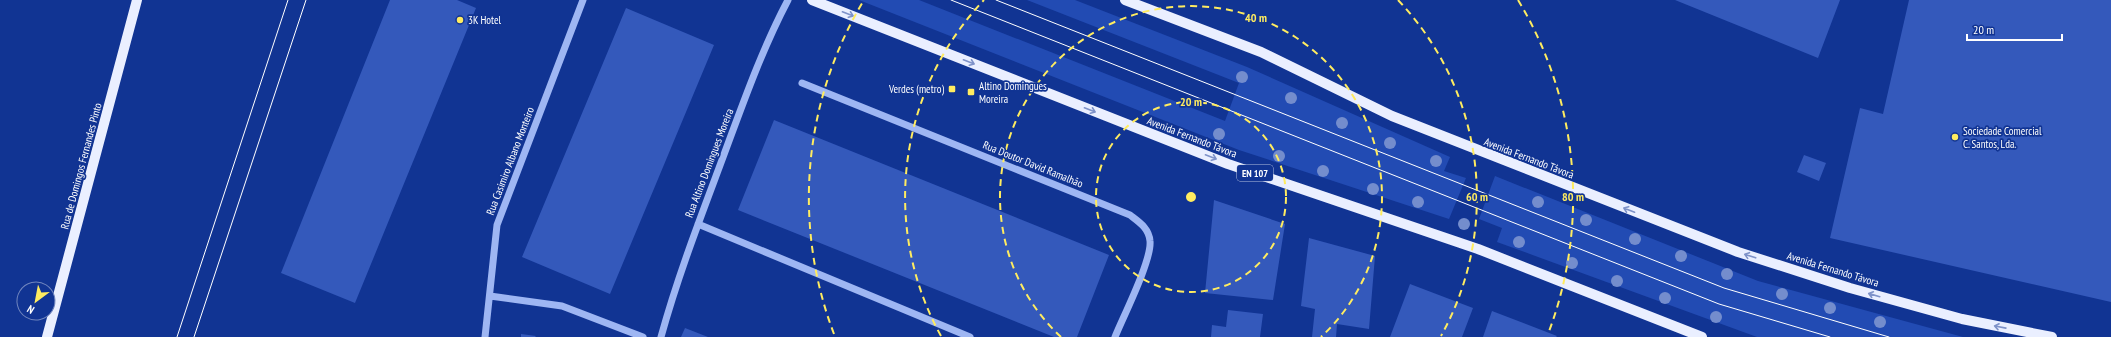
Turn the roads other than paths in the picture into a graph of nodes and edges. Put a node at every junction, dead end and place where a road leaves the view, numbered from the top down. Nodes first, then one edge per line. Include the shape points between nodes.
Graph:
1 (137, 0) edge
2 (583, 0) edge
3 (788, 0) edge
4 (812, 0) edge
5 (1125, 0) edge
6 (802, 83) dead end
7 (698, 224) junction
8 (490, 296) junction
9 (47, 337) edge
10 (485, 337) edge
11 (643, 337) edge
12 (661, 337) edge
13 (970, 337) edge
14 (1115, 337) edge
15 (1702, 337) edge
16 (2052, 337) edge

1 - 9 main road, Rua de Domingos Fernandes Pinto
2 - 8 street, Rua Casimiro Albano Monteiro via 497,225
3 - 7 street, Rua Altino Domingues Moreira via 737,119
4 -> 15 main road, Avenida Fernando Távora / EN 107 via 1228,164 1478,250
16 -> 5 main road, Avenida Fernando Távora via 1962,319 1850,288 1738,252 1406,122 1261,52
6 - 14 street, Rua Doutor David Ramalhão via 1130,215 1144,226 1150,241 1147,259
7 - 12 street, Rua Altino Domingues Moreira
7 - 13 street
8 - 10 street, Rua Casimiro Albano Monteiro
8 - 11 street via 562,306

